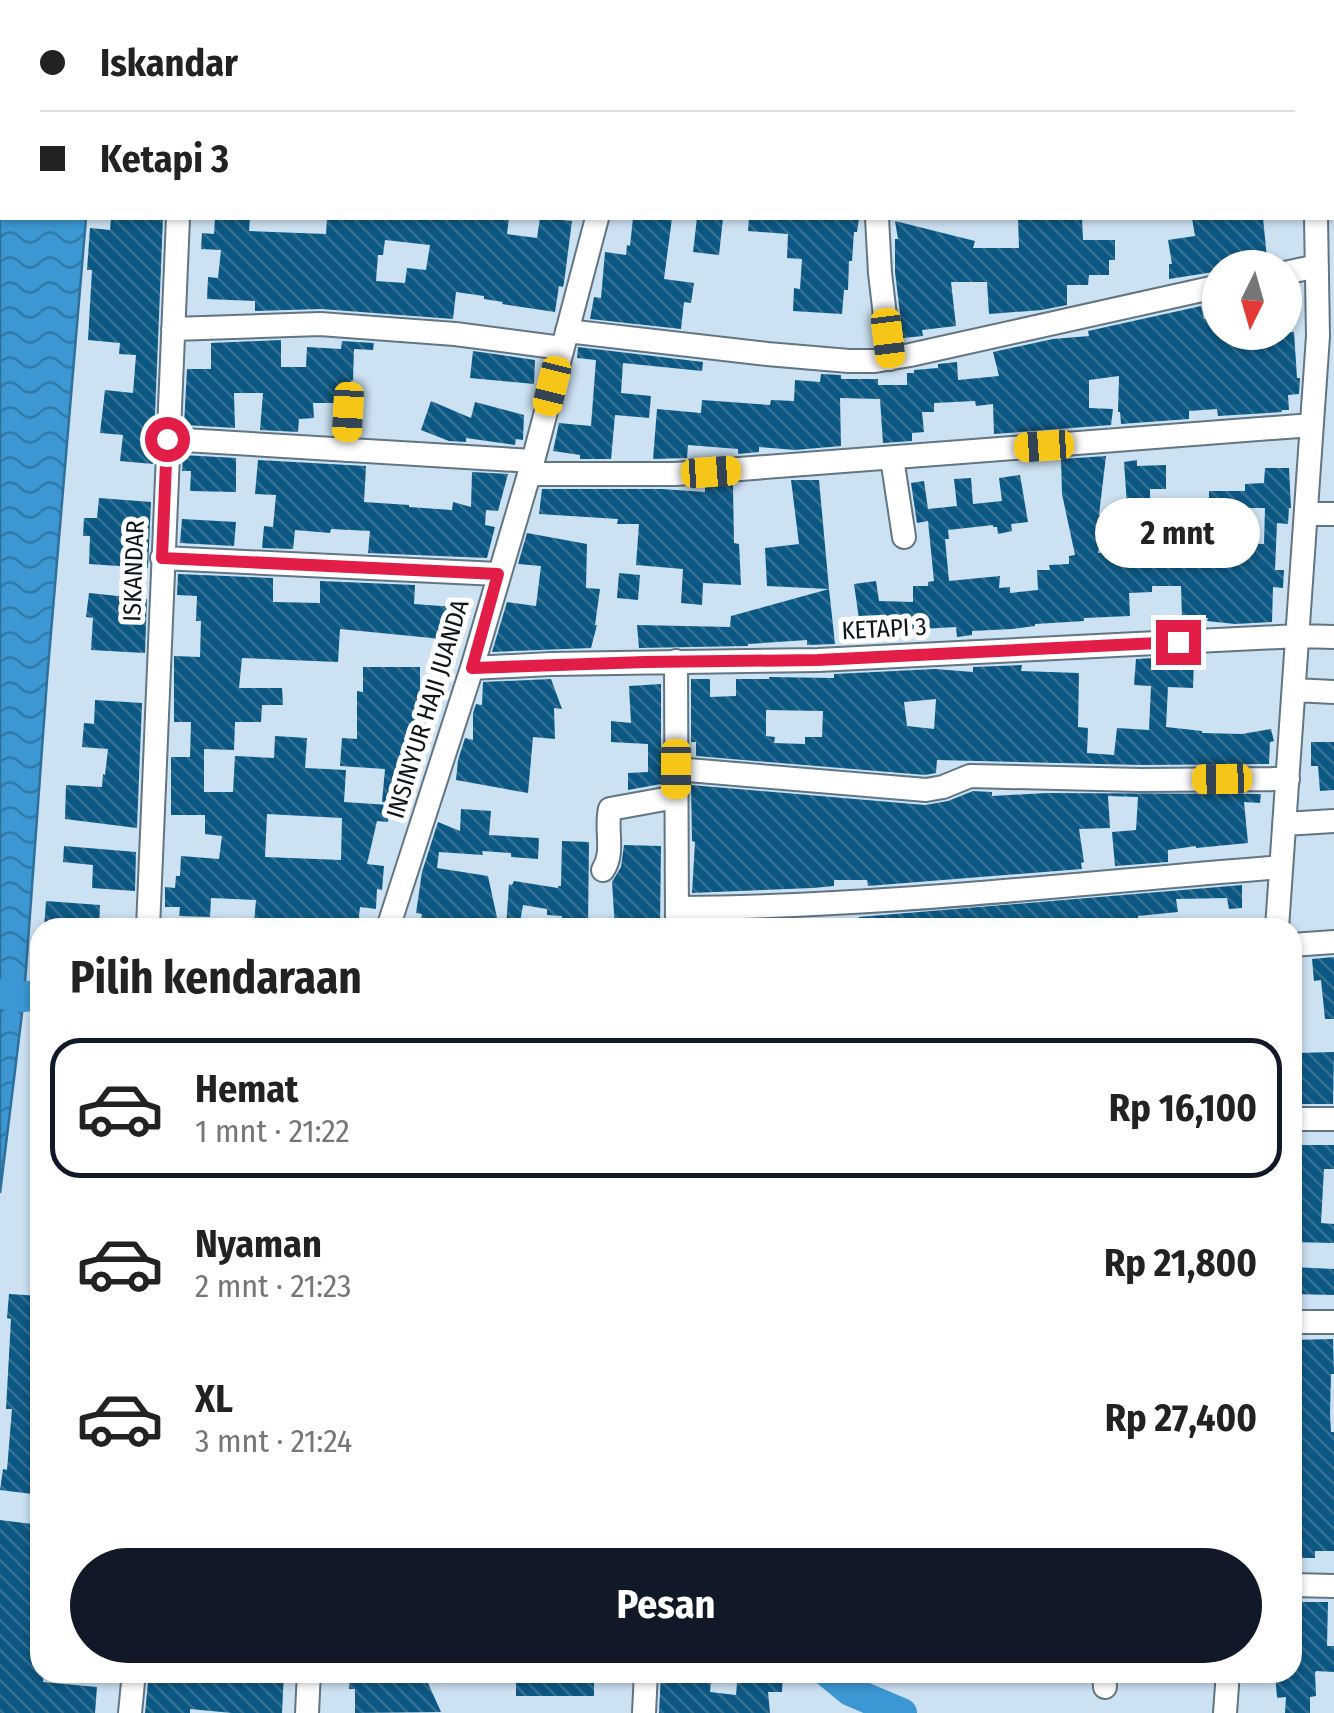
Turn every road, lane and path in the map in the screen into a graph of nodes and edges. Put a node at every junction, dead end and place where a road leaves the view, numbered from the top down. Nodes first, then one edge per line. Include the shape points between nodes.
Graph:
1 (178, 220) edge
2 (595, 220) edge
3 (877, 220) edge
4 (1316, 220) edge
5 (1317, 266) junction
6 (1302, 269) edge
7 (1202, 290) edge
8 (172, 329) junction
9 (1326, 336) edge
10 (564, 340) junction
11 (890, 360) junction
12 (348, 412) dead end
13 (1312, 425) junction
14 (167, 439) junction
15 (346, 450) junction
16 (892, 458) junction
17 (531, 468) junction
18 (1307, 514) junction
19 (1334, 514) edge
20 (904, 536) dead end
21 (162, 558) junction
22 (498, 574) junction
23 (1298, 636) junction
24 (1334, 637) edge
25 (676, 661) junction
26 (472, 668) junction
27 (1294, 690) junction
28 (1334, 692) edge
29 (676, 769) junction
30 (1288, 779) junction
31 (676, 797) junction
32 (1334, 821) edge
33 (1284, 824) junction
34 (1281, 867) junction
35 (603, 870) dead end
36 (148, 918) edge
37 (391, 918) edge
38 (677, 918) edge
39 (1277, 918) edge
40 (1334, 942) edge
41 (1302, 944) edge
42 (1302, 1119) edge
43 (1334, 1120) edge
44 (1302, 1322) edge
45 (1334, 1322) edge
46 (1302, 1586) edge
47 (1334, 1586) edge
48 (118, 1683) edge
49 (133, 1683) edge
50 (308, 1683) edge
51 (645, 1683) edge
52 (1227, 1683) edge
53 (116, 1713) edge
54 (130, 1713) edge
55 (307, 1713) edge
56 (644, 1713) edge
57 (1225, 1713) edge

1 - 8 street, ISKANDAR
2 - 10 street, INSINYUR HAJI JUANDA
3 - 11 street
4 - 5 street
5 - 6 street
5 - 9 street
7 - 11 street
8 - 10 street via 320,324
8 - 14 street, ISKANDAR
9 - 13 street
10 - 11 street
10 - 17 street, INSINYUR HAJI JUANDA
12 - 15 street
13 - 16 street
13 - 18 street
14 - 15 street
14 - 21 street, ISKANDAR
15 - 17 street
16 - 17 street via 675,474
16 - 20 street
17 - 22 street, INSINYUR HAJI JUANDA
18 - 19 street
18 - 23 street
21 - 22 street
21 - 36 street, ISKANDAR
22 - 26 street, INSINYUR HAJI JUANDA
23 - 24 street, KETAPI 3
23 - 25 street, KETAPI 3
23 - 27 street
25 - 26 street, KETAPI 3
25 - 29 street
26 - 37 street, INSINYUR HAJI JUANDA
27 - 28 street
27 - 30 street
29 - 30 street via 926,790 970,776
29 - 31 street
30 - 33 street
31 - 35 street via 610,809 610,856
31 - 38 street
32 - 33 street
33 - 34 street
34 - 38 street
34 - 39 street
40 - 41 street
42 - 43 street
44 - 45 street
46 - 47 street
48 - 53 street
49 - 54 street
50 - 55 street
51 - 56 street
52 - 57 street

